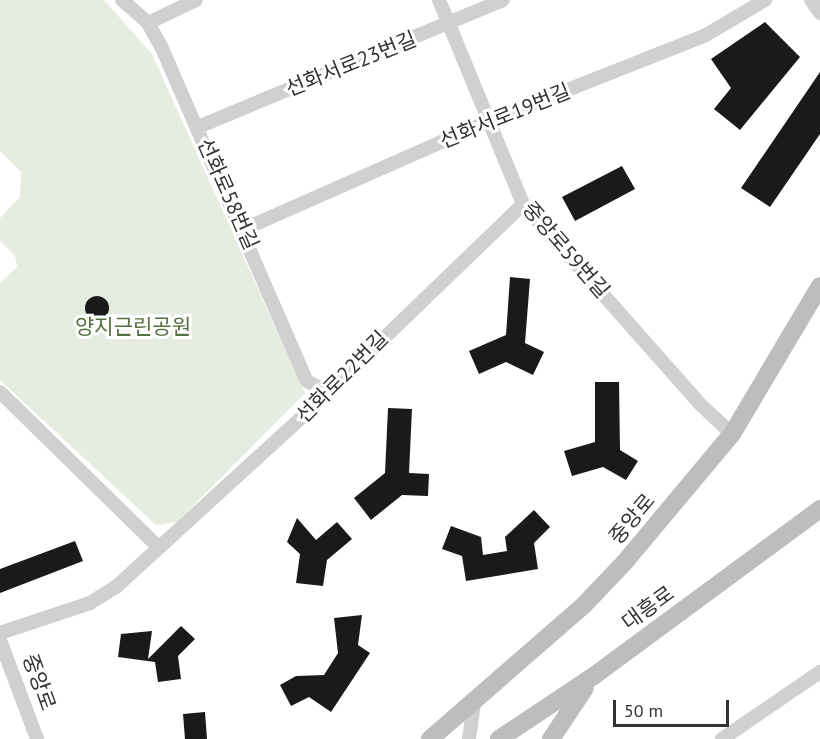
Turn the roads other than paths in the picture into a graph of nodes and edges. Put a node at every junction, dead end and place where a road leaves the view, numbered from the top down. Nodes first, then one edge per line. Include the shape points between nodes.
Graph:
1 (122, 0) edge
2 (196, 0) edge
3 (439, 0) edge
4 (503, 0) edge
5 (765, 0) edge
6 (811, 0) edge
7 (820, 13) edge
8 (148, 23) junction
9 (450, 23) junction
10 (489, 121) junction
11 (198, 127) junction
12 (523, 204) junction
13 (244, 229) junction
14 (820, 286) edge
15 (325, 391) junction
16 (0, 392) edge
17 (732, 434) junction
18 (820, 509) edge
19 (157, 546) junction
20 (0, 633) edge
21 (0, 640) edge
22 (820, 672) edge
23 (595, 675) junction
24 (474, 704) junction
25 (37, 739) edge
26 (430, 739) edge
27 (469, 739) edge
28 (499, 739) edge
29 (550, 739) edge
30 (722, 739) edge

1 - 8 street, 선화로58번길
2 - 8 street
3 - 9 street, 중앙로59번길
4 - 9 street, 선화서로23번길
5 - 10 street, 선화서로19번길 via 706,35
6 - 7 street
8 - 11 street, 선화로58번길
9 - 10 street, 중앙로59번길
9 - 11 street, 선화서로23번길
10 - 12 street, 중앙로59번길
10 - 13 street, 선화서로19번길
11 - 13 street, 선화로58번길
12 - 15 street, 선화로22번길
12 - 17 street, 중앙로59번길 via 701,405
13 - 15 street, 선화로58번길 via 306,381
14 - 17 main road, 중앙로
15 - 19 street, 선화로22번길
16 - 19 street
17 - 24 main road, 중앙로 via 584,606
18 - 23 main road, 대흥로
19 - 20 street, 선화로22번길 via 117,586 90,603
21 - 25 street, 중앙로
22 - 30 street
23 - 28 main road, 대흥로
23 - 29 main road
24 - 26 main road, 중앙로
24 - 27 street

